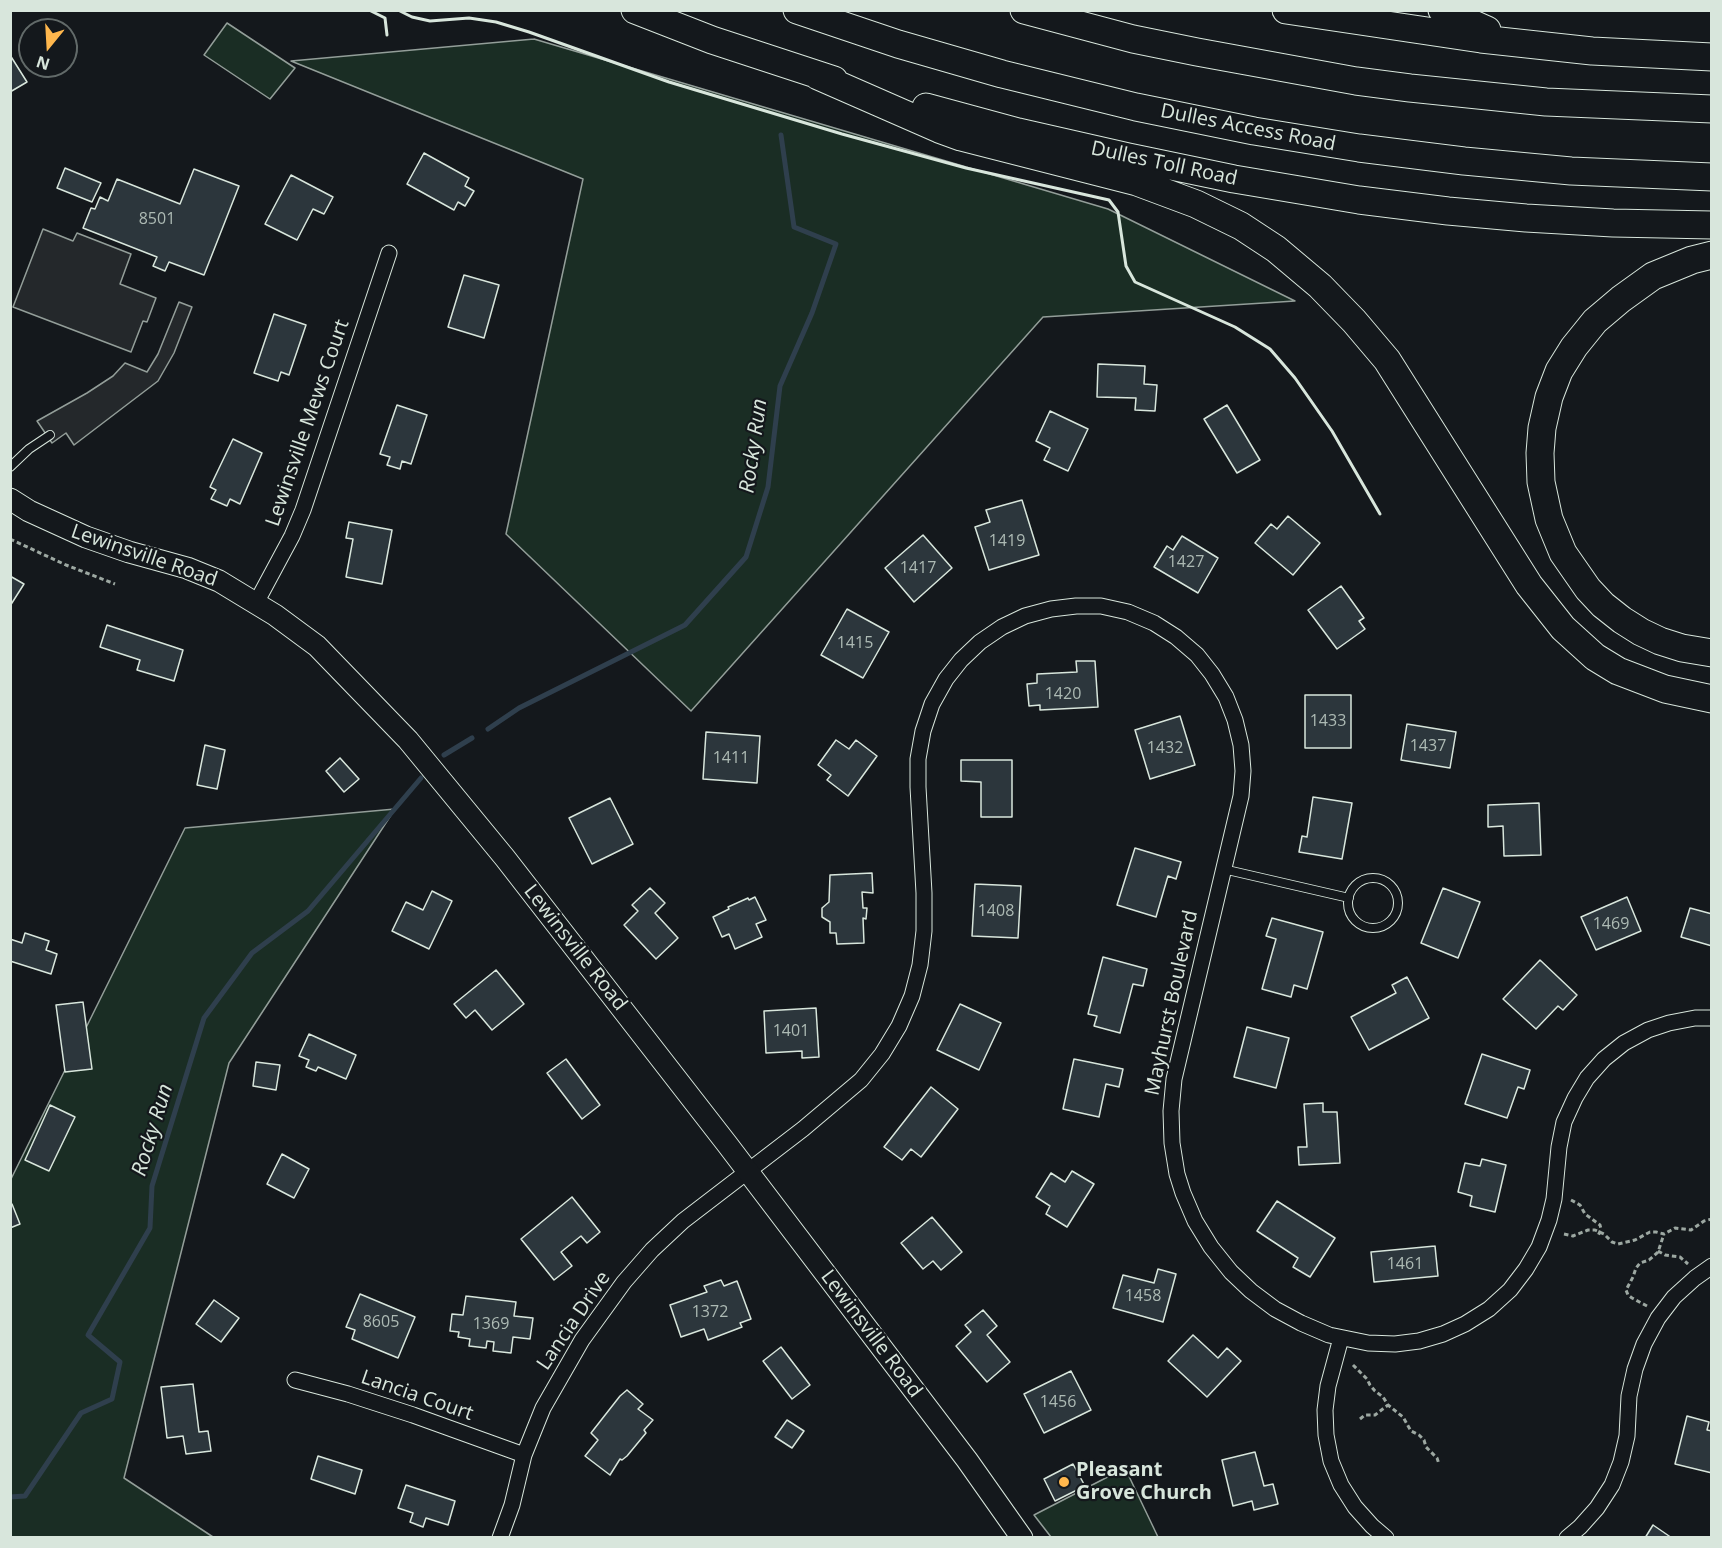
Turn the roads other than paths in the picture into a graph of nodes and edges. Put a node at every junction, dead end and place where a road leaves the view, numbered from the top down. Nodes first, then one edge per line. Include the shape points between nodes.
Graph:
1 (635, 10) edge
2 (797, 10) edge
3 (1024, 10) edge
4 (1286, 10) edge
5 (1442, 10) edge
6 (1561, 48) junction
7 (1712, 57) edge
8 (818, 76) junction
9 (1712, 110) edge
10 (1712, 177) edge
11 (1712, 225) edge
12 (389, 253) dead end
13 (1712, 255) edge
14 (50, 435) dead end
15 (10, 467) edge
16 (10, 500) edge
17 (256, 603) junction
18 (1712, 653) edge
19 (1712, 699) edge
20 (1223, 869) junction
21 (1349, 898) junction
22 (1712, 1018) edge
23 (747, 1172) junction
24 (1712, 1266) edge
25 (1341, 1338) junction
26 (295, 1380) dead end
27 (524, 1455) junction
28 (500, 1538) edge
29 (1022, 1538) edge
30 (1386, 1538) edge
31 (1567, 1538) edge

1 - 8 highway, Dulles Toll Road
2 - 10 highway, Dulles Access Road via 1002,74 1254,131 1474,162
3 - 9 highway via 1133,39 1378,84 1546,102
4 - 6 highway
5 - 6 highway via 1500,35
6 - 7 highway
8 - 11 highway, Dulles Toll Road via 1018,132 1281,187 1486,215
8 - 19 highway via 961,137 1137,182 1196,204 1276,249 1320,286 1388,360 1529,585 1563,628 1618,671 1665,689
12 - 17 street, Lewinsville Mews Court via 303,510
13 - 18 highway via 1653,276 1595,321 1559,371 1549,397 1540,453 1549,519 1563,553 1588,589 1641,632 1682,648
14 - 15 lane
16 - 17 main road, Lewinsville Road via 86,537 219,581
17 - 23 main road, Lewinsville Road via 317,646 408,740 505,858
20 - 21 lane
20 - 23 street, Mayhurst Boulevard via 1241,796 1241,745 1226,697 1197,655 1154,623 1101,606 1051,609 1002,627 980,642 951,673 932,704 923,731 918,787 924,931 912,996 899,1026 861,1080
20 - 25 street, Mayhurst Boulevard via 1174,1079 1170,1111 1177,1174 1195,1221 1231,1272 1275,1309
21 - 21 lane via 1353,918 1370,928 1388,923 1398,907 1394,888 1378,878 1358,883
22 - 25 street, Mayhurst Boulevard via 1695,1018 1648,1030 1624,1043 1587,1078 1564,1122 1554,1199 1539,1246 1510,1290 1490,1309 1443,1334 1419,1341 1368,1343
23 - 27 street, Lancia Drive via 683,1221 624,1282 582,1340
23 - 29 main road, Lewinsville Road
24 - 31 street via 1674,1298 1644,1344 1629,1396 1627,1436 1612,1485 1597,1508
25 - 30 street via 1325,1410 1329,1452 1341,1485 1355,1507
26 - 27 street, Lancia Court via 413,1415
27 - 28 street, Lancia Drive

